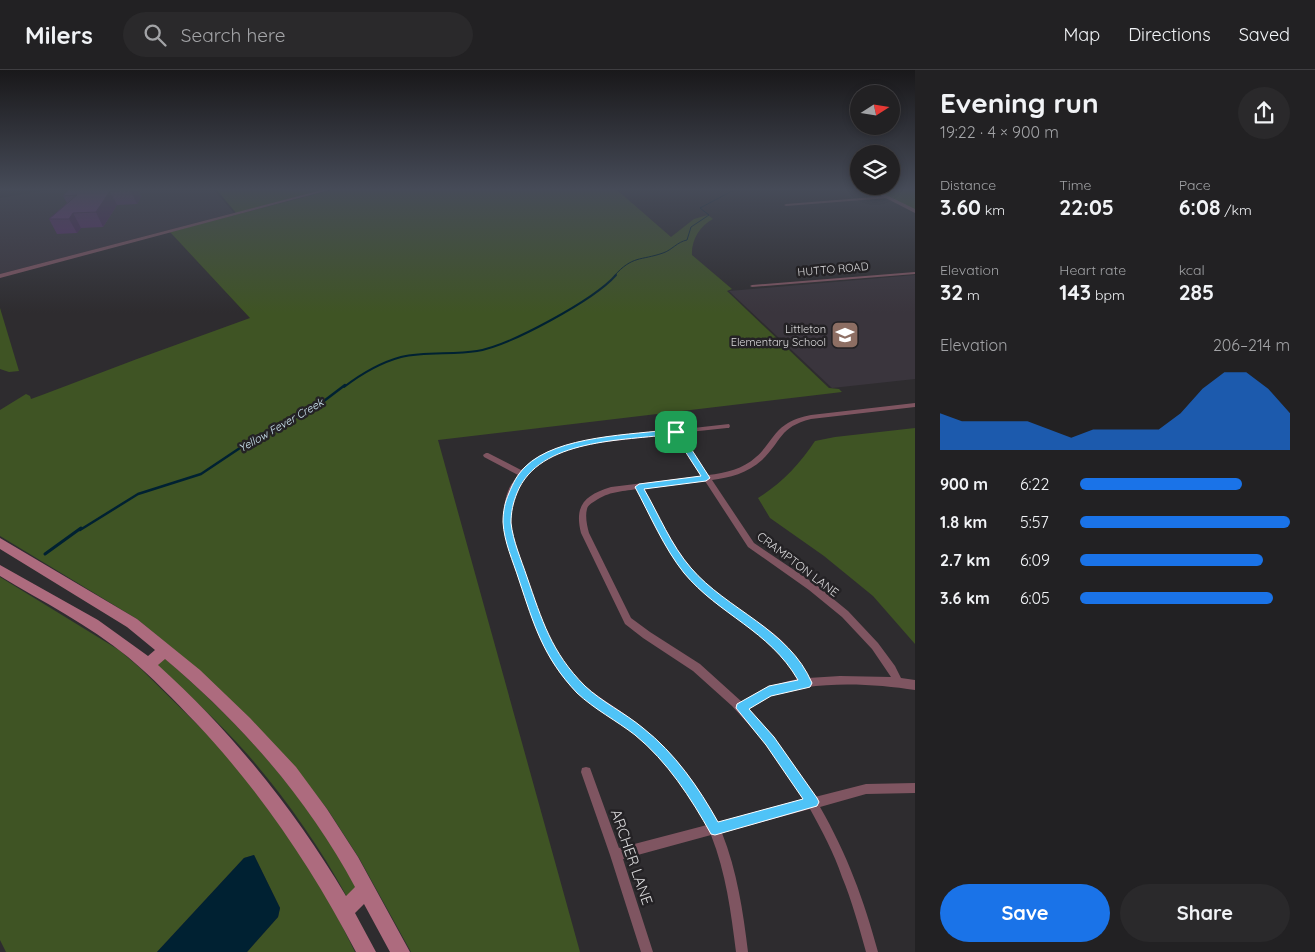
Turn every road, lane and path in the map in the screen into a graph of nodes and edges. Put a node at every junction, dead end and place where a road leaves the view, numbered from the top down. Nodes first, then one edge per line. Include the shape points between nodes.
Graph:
1 (170, 231) edge
2 (915, 272) edge
3 (0, 276) edge
4 (752, 286) dead end
5 (915, 405) edge
6 (727, 426) dead end
7 (676, 432) junction
8 (486, 455) dead end
9 (523, 474) junction
10 (706, 478) junction
11 (639, 487) junction
12 (0, 543) edge
13 (0, 570) edge
14 (164, 650) junction
15 (148, 665) junction
16 (898, 682) junction
17 (806, 683) junction
18 (915, 685) edge
19 (741, 708) junction
20 (586, 772) dead end
21 (915, 788) edge
22 (813, 802) junction
23 (715, 829) junction
24 (616, 855) junction
25 (366, 889) junction
26 (344, 911) junction
27 (366, 952) edge
28 (400, 952) edge
29 (647, 952) edge
30 (742, 952) edge
31 (872, 952) edge

1 - 3 street
2 - 4 street, HUTTO ROAD
5 - 10 street via 796,421 779,431 762,455 751,464 730,474
6 - 7 street
7 - 9 street via 570,446 540,458
7 - 10 street, CRAMPTON LANE
8 - 9 street
9 - 23 street via 508,506 508,530 548,646 563,670 582,690 640,732 668,759
10 - 11 street
10 - 16 street, CRAMPTON LANE via 751,545 845,614 876,646
11 - 17 street via 688,571 711,594 775,641
11 - 19 street via 602,493 587,503 582,517 585,533 628,620 638,630 695,666
12 - 14 main road via 132,623
13 - 15 main road via 103,631
14 - 15 main road
14 - 25 main road via 245,723 290,774 321,815
15 - 26 main road via 216,732 272,798 304,843
16 - 17 street
16 - 18 street
17 - 19 street via 769,691
19 - 22 street via 770,741
20 - 24 street, ARCHER LANE
21 - 22 street via 866,790
22 - 23 street
22 - 31 street via 850,882
23 - 24 street
23 - 30 street via 733,892
24 - 29 street, ARCHER LANE
25 - 26 main road
25 - 28 main road
26 - 27 main road

